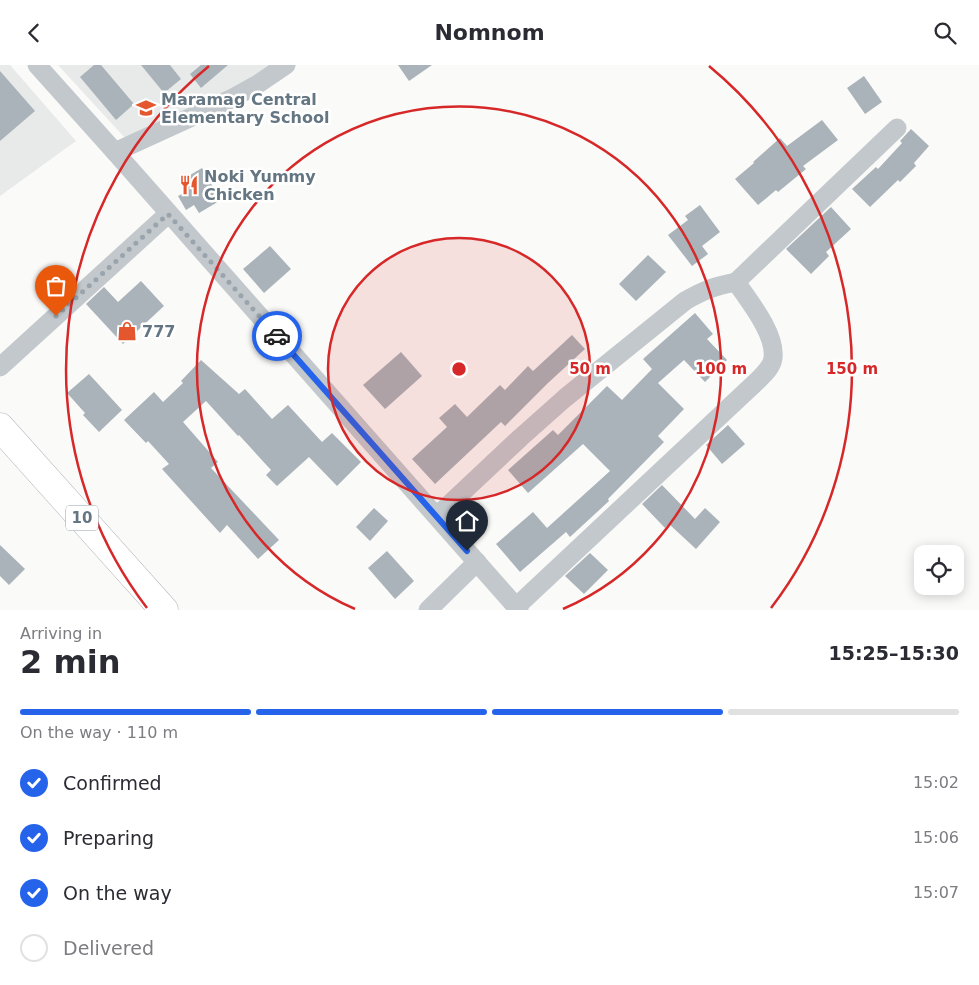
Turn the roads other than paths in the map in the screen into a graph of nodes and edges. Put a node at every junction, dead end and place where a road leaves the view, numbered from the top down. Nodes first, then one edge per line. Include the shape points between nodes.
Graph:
1 (37, 65) edge
2 (286, 65) edge
3 (897, 128) dead end
4 (115, 152) junction
5 (168, 214) junction
6 (736, 281) junction
7 (0, 367) edge
8 (0, 427) edge
9 (437, 516) junction
10 (477, 562) junction
11 (518, 608) edge
12 (164, 610) edge
13 (428, 610) edge

1 - 4 street
2 - 4 street via 231,99
3 - 6 street
4 - 5 street
5 - 7 street
5 - 9 street
6 - 9 street via 718,285 685,301 565,398
6 - 11 street via 768,330 773,359 767,371
8 - 12 highway, 10
9 - 10 street
10 - 11 street
10 - 13 street

